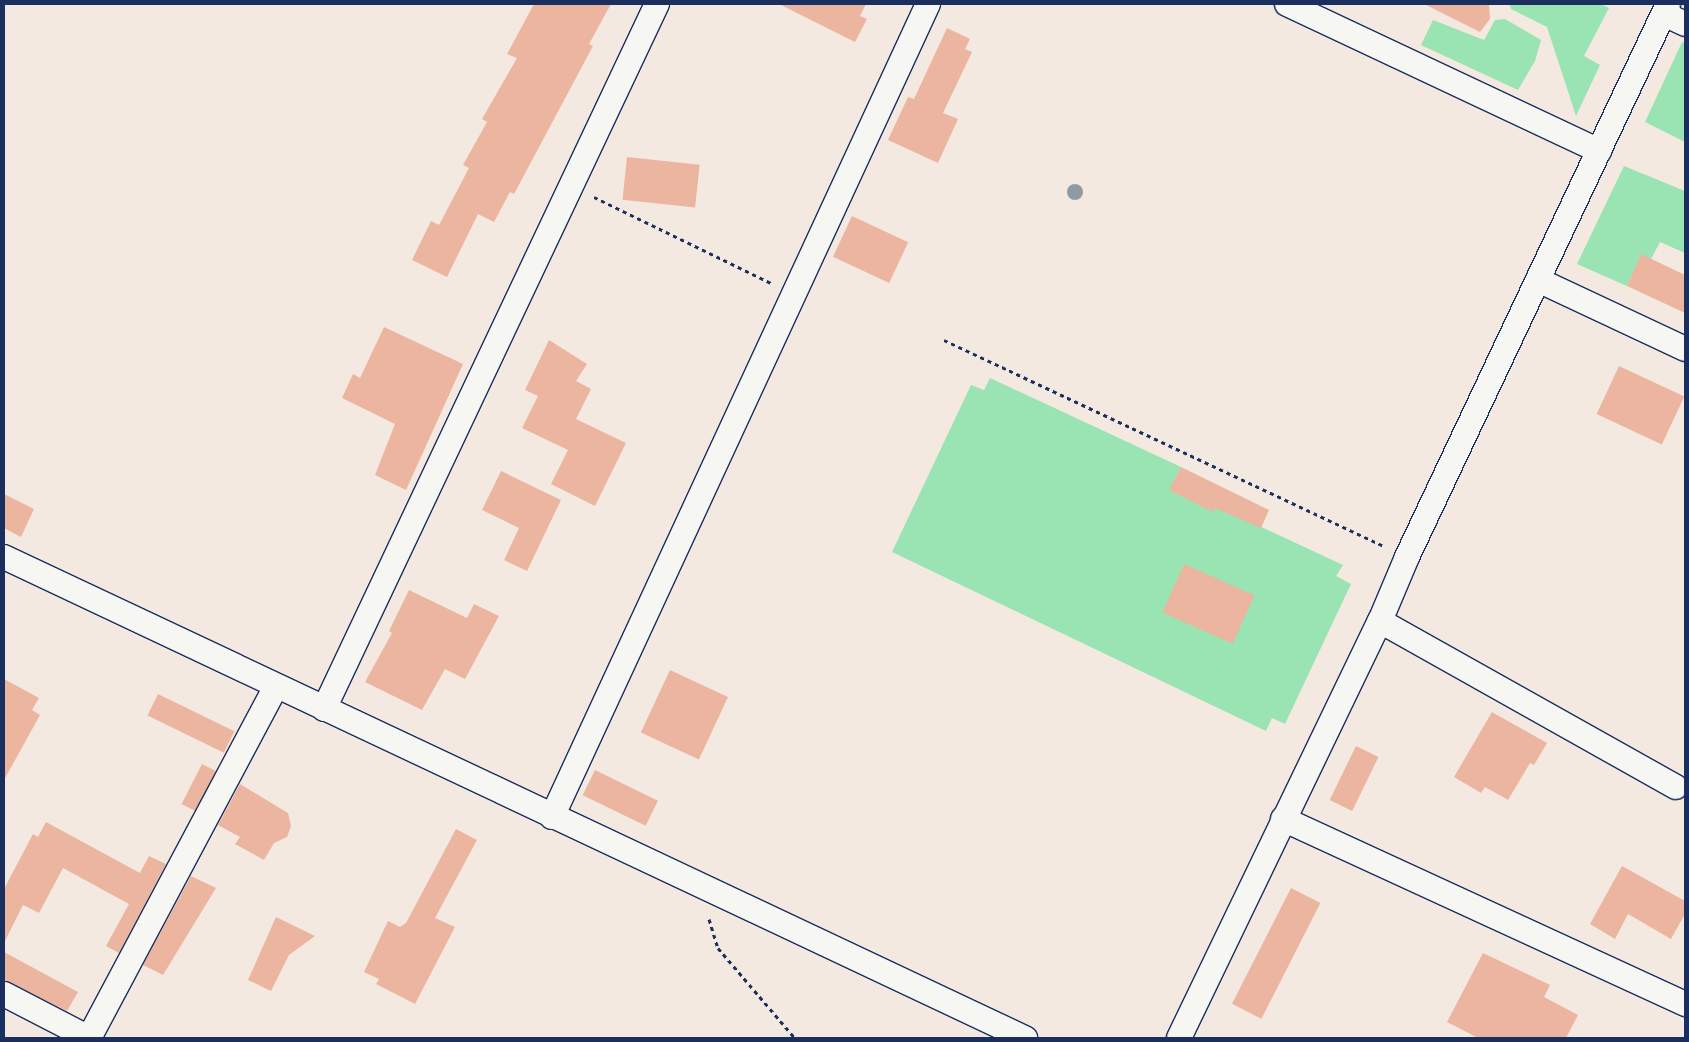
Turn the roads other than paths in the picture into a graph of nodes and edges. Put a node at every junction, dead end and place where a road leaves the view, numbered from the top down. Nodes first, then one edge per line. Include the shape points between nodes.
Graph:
1 (657, 4) edge
2 (928, 4) edge
3 (1287, 4) edge
4 (1666, 9) edge
5 (1685, 24) edge
6 (1599, 151) junction
7 (1538, 280) junction
8 (1685, 349) edge
9 (4, 557) edge
10 (1380, 621) junction
11 (276, 687) junction
12 (324, 710) junction
13 (1676, 787) dead end
14 (552, 816) junction
15 (1283, 819) junction
16 (4, 994) edge
17 (1685, 1004) edge
18 (1025, 1038) edge
19 (1179, 1038) edge

1 - 12 street
2 - 14 street
3 - 6 street
4 - 5 street
4 - 6 street
6 - 7 street
7 - 8 street
7 - 10 street
9 - 11 street
10 - 13 street
10 - 15 street
11 - 12 street
11 - 16 street via 89,1038
12 - 14 street
14 - 18 street
15 - 17 street
15 - 19 street

